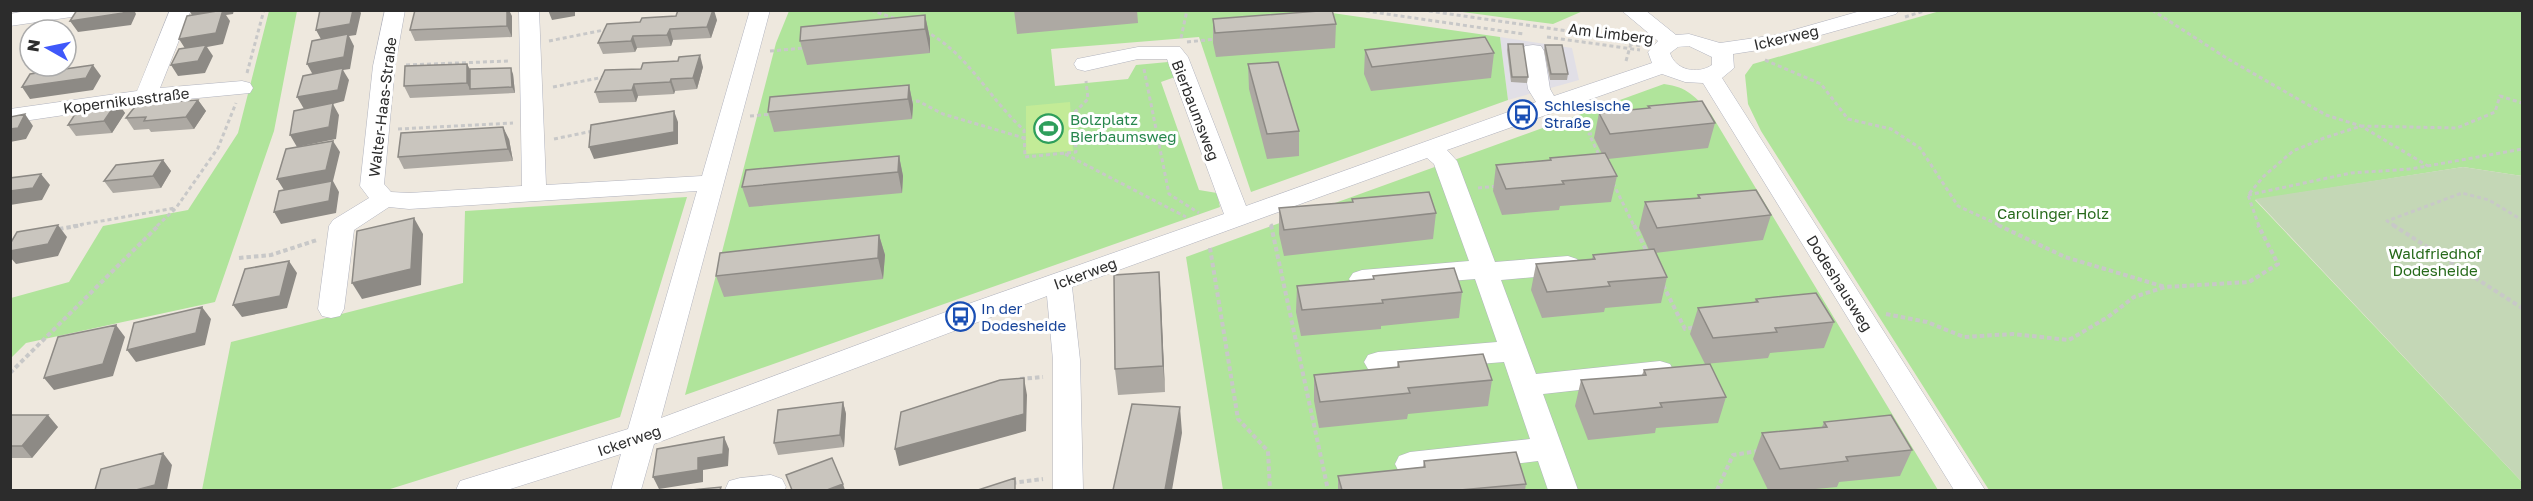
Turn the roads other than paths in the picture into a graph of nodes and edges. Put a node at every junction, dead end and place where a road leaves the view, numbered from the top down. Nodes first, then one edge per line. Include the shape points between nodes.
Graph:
1 (78, 10) edge
2 (181, 10) edge
3 (395, 10) edge
4 (529, 10) edge
5 (760, 10) edge
6 (1631, 10) edge
7 (1889, 10) edge
8 (35, 13) edge
9 (1851, 15) edge
10 (10, 20) edge
11 (1538, 41) road end
12 (1717, 50) junction
13 (1666, 53) junction
14 (1085, 64) road end
15 (1710, 76) junction
16 (243, 88) road end
17 (146, 96) junction
18 (1549, 105) junction
19 (10, 116) edge
20 (1431, 148) junction
21 (711, 183) junction
22 (534, 194) junction
23 (384, 199) junction
24 (1249, 214) junction
25 (1594, 262) edge
26 (1485, 270) junction
27 (1362, 279) edge
28 (1059, 282) junction
29 (331, 309) dead end
30 (1514, 351) junction
31 (1378, 362) dead end
32 (1660, 371) edge
33 (1526, 386) junction
34 (640, 437) junction
35 (1548, 449) junction
36 (1410, 464) dead end
37 (1068, 484) edge
38 (771, 487) dead end
39 (471, 490) edge
40 (626, 490) edge
41 (740, 490) edge
42 (1563, 490) edge
43 (1970, 490) edge

1 - 8 street
2 - 17 street
3 - 23 street, Walter-Haas-Straße via 384,66 372,186
4 - 22 street
5 - 21 street
6 - 13 street
7 - 9 street, Ickerweg
8 - 10 street
9 - 12 street, Ickerweg via 1778,41
11 - 18 street via 1539,89
12 - 13 street via 1700,42
12 - 15 street via 1723,56 1723,68
13 - 15 street via 1689,76
13 - 18 street, Ickerweg
14 - 24 street, Bierbaumsweg via 1138,53 1172,52
15 - 43 street, Dodeshausweg
16 - 17 street, Kopernikusstraße
17 - 19 street, Kopernikusstraße
18 - 20 street, Ickerweg
20 - 24 street, Ickerweg
20 - 26 street via 1444,161
21 - 22 street, Walter-Haas-Straße
21 - 34 street
22 - 23 street, Walter-Haas-Straße
23 - 29 street, Walter-Haas-Straße via 342,226
24 - 28 street, Ickerweg
25 - 26 street
26 - 27 street
26 - 30 street
28 - 34 street, Ickerweg
28 - 37 street via 1067,376
30 - 31 street
30 - 33 street
32 - 33 street
33 - 35 street
34 - 39 street, Ickerweg
34 - 40 street
35 - 36 street
35 - 42 street
38 - 41 street

